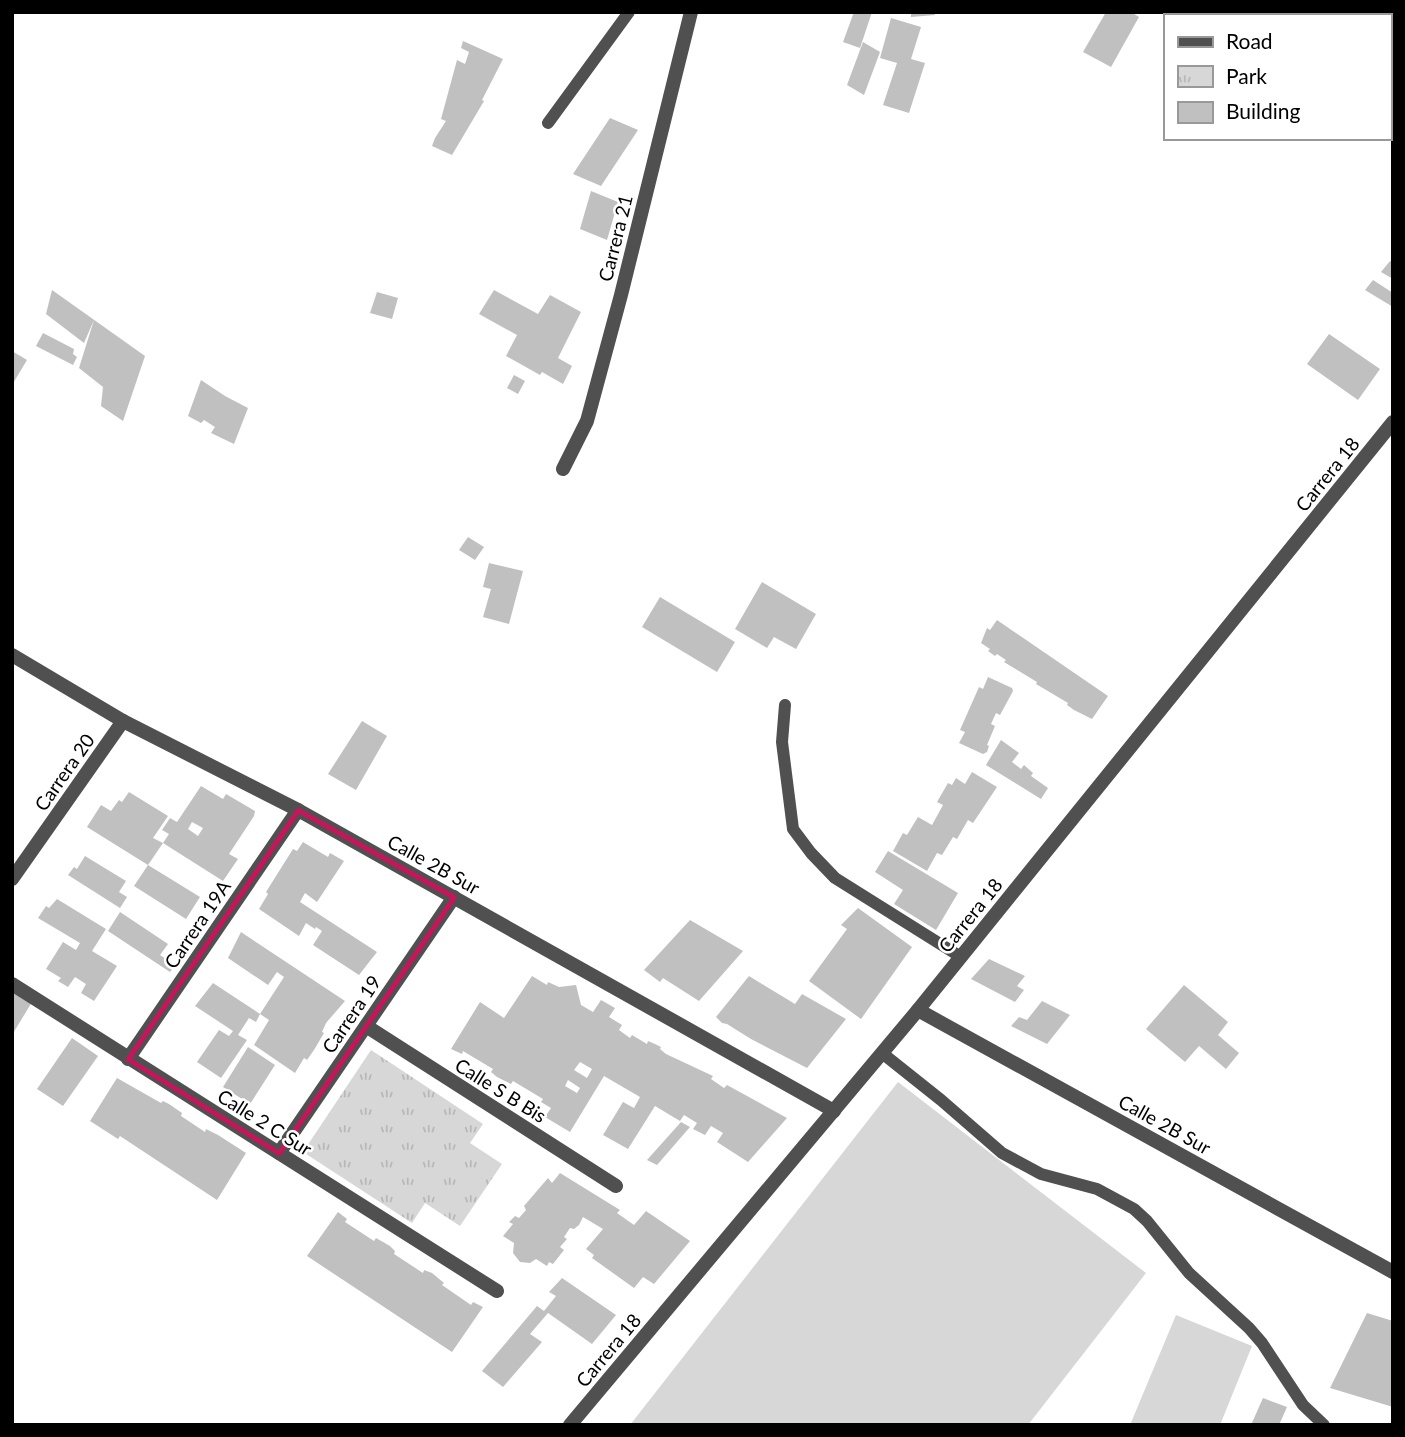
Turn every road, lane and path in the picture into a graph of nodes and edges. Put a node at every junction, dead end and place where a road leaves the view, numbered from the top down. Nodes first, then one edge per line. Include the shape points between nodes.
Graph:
1 (629, 12) edge
2 (691, 12) edge
3 (548, 123) dead end
4 (1393, 422) edge
5 (563, 469) dead end
6 (12, 655) edge
7 (785, 705) dead end
8 (123, 721) junction
9 (298, 810) junction
10 (12, 879) edge
11 (454, 897) junction
12 (961, 957) junction
13 (12, 984) edge
14 (918, 1010) junction
15 (366, 1026) junction
16 (882, 1053) junction
17 (128, 1059) junction
18 (834, 1111) junction
19 (279, 1153) junction
20 (616, 1186) dead end
21 (1393, 1272) edge
22 (497, 1291) dead end
23 (570, 1425) edge
24 (1324, 1425) edge

1 - 3 lane
2 - 5 street, Carrera 21 via 587,421
4 - 12 street, Carrera 18
6 - 8 street, Calle 2B Sur
7 - 12 lane via 782,742 793,829 835,878
8 - 9 street, Calle 2B Sur
8 - 10 street, Carrera 20
9 - 11 street, Calle 2B Sur
9 - 17 street, Carrera 19A
11 - 15 street, Carrera 19
11 - 18 street, Calle 2B Sur
12 - 14 street, Carrera 18
13 - 17 street, Calle 2 C Sur
14 - 16 street, Carrera 18
14 - 21 street, Calle 2B Sur
15 - 19 street, Carrera 19
15 - 20 street, Calle S B Bis
16 - 18 street, Carrera 18
16 - 24 lane via 1002,1153 1041,1174 1097,1189 1133,1209 1189,1273 1262,1343 1303,1405
17 - 19 street, Calle 2 C Sur
18 - 23 street, Carrera 18
19 - 22 street, Calle 2 C Sur

